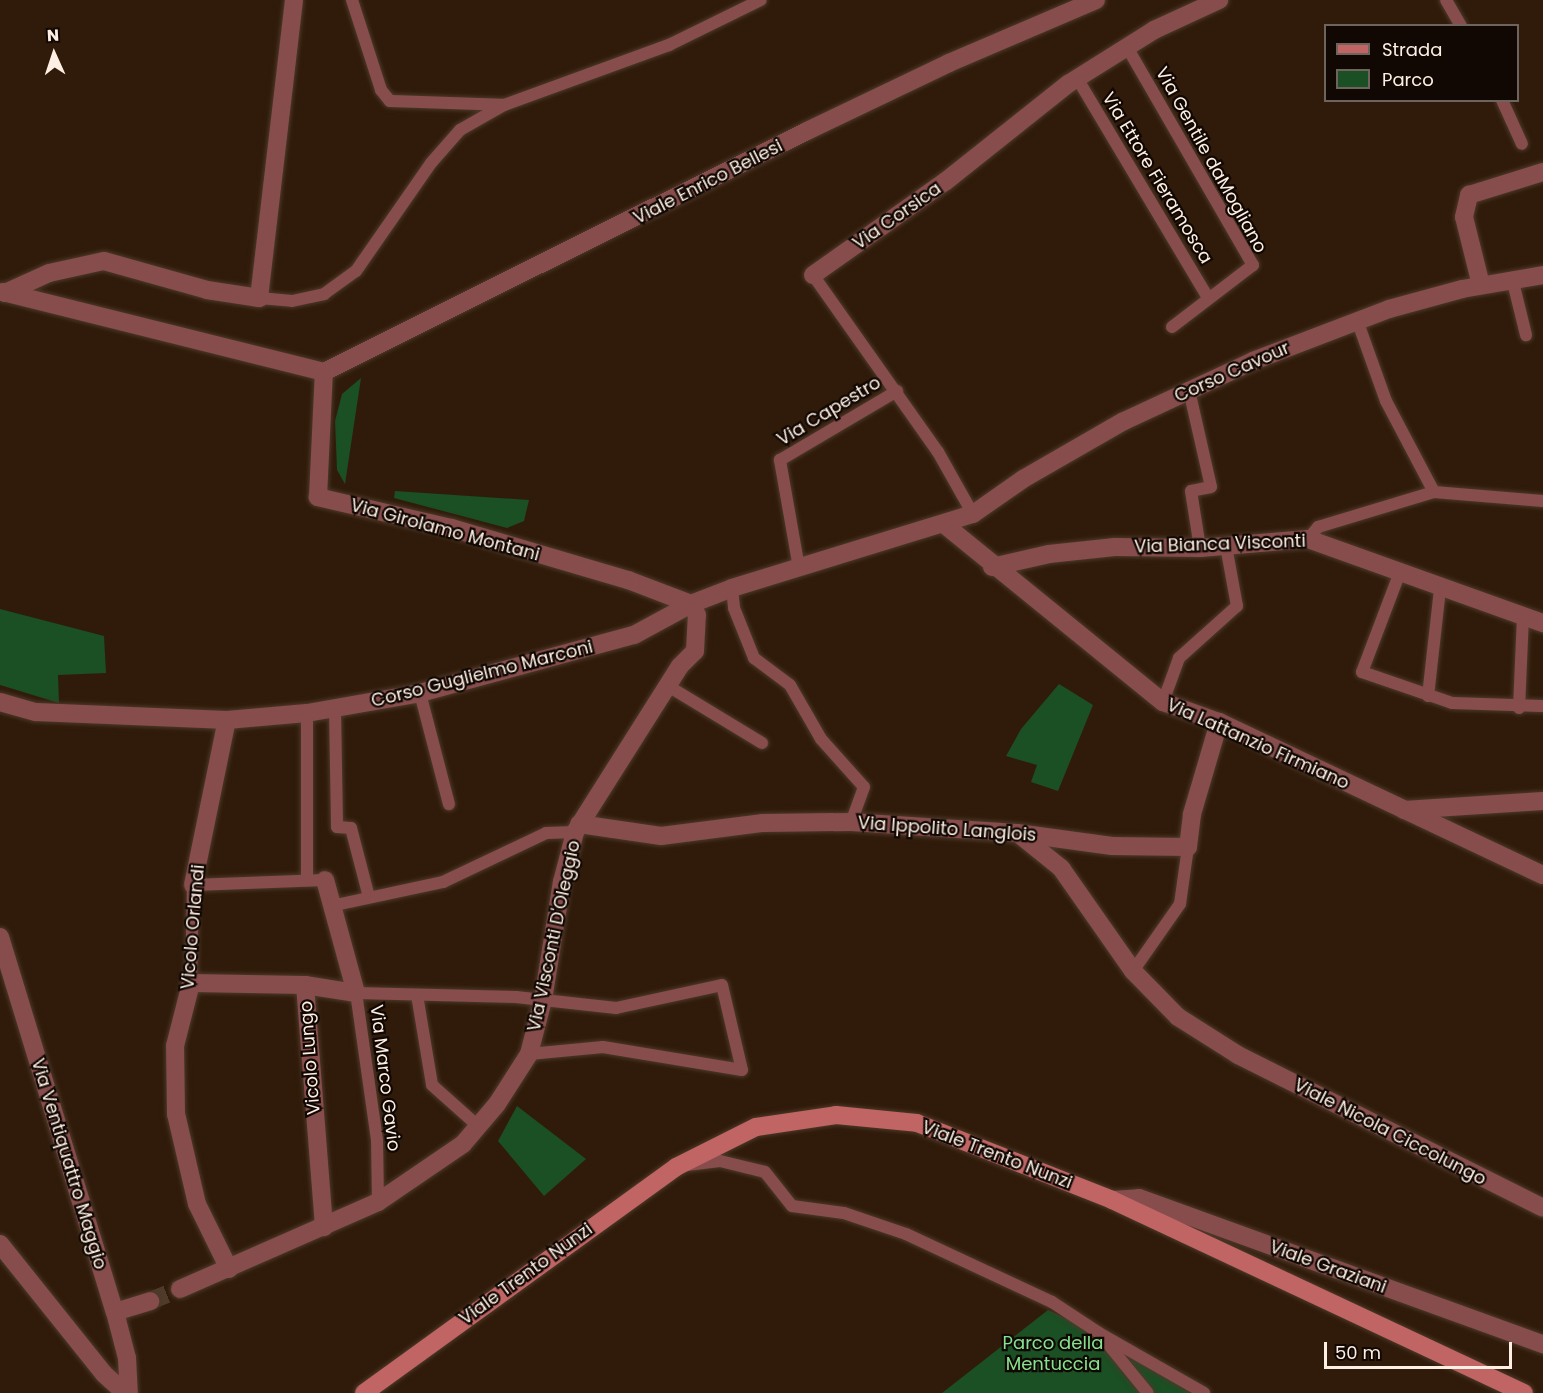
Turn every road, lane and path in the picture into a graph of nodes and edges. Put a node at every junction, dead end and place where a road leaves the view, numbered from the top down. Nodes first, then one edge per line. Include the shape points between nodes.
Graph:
1 (294, 0) edge
2 (352, 0) edge
3 (761, 0) edge
4 (1096, 0) edge
5 (1219, 0) edge
6 (1446, 0) edge
7 (1460, 24) edge
8 (1127, 47) junction
9 (1077, 78) junction
10 (1503, 102) edge
11 (504, 105) junction
12 (1522, 144) dead end
13 (1543, 172) edge
14 (813, 275) joint
15 (1543, 275) edge
16 (1512, 278) junction
17 (1481, 285) junction
18 (2, 296) edge
19 (1207, 296) junction
20 (259, 298) junction
21 (1357, 320) junction
22 (1172, 327) dead end
23 (1526, 335) dead end
24 (324, 372) junction
25 (1189, 390) junction
26 (897, 391) junction
27 (1434, 492) junction
28 (1543, 501) edge
29 (973, 514) junction
30 (945, 525) junction
31 (1308, 539) junction
32 (1226, 546) junction
33 (1200, 548) junction
34 (992, 567) junction
35 (798, 568) junction
36 (1400, 572) junction
37 (732, 588) junction
38 (1440, 589) junction
39 (691, 604) junction
40 (1523, 617) junction
41 (1543, 623) edge
42 (668, 686) junction
43 (420, 693) junction
44 (1428, 696) junction
45 (0, 702) edge
46 (1162, 702) junction
47 (1543, 706) edge
48 (1519, 708) junction
49 (334, 709) junction
50 (306, 713) junction
51 (227, 720) junction
52 (1219, 722) junction
53 (762, 742) dead end
54 (1543, 801) edge
55 (449, 804) dead end
56 (1402, 810) junction
57 (851, 822) junction
58 (577, 828) junction
59 (1017, 833) junction
60 (1188, 847) junction
61 (1543, 875) edge
62 (316, 880) junction
63 (193, 885) junction
64 (369, 897) junction
65 (331, 906) junction
66 (0, 936) edge
67 (1133, 971) junction
68 (191, 983) junction
69 (305, 986) junction
70 (356, 993) junction
71 (417, 996) junction
72 (543, 1000) junction
73 (529, 1054) junction
74 (478, 1126) junction
75 (676, 1167) junction
76 (1112, 1200) junction
77 (378, 1202) junction
78 (1543, 1208) edge
79 (324, 1227) junction
80 (0, 1244) edge
81 (229, 1269) junction
82 (180, 1289) tunnel mouth
83 (150, 1301) tunnel mouth
84 (115, 1311) junction
85 (1099, 1333) junction
86 (1543, 1344) edge
87 (127, 1393) edge
88 (364, 1393) edge
89 (1148, 1393) edge
90 (1204, 1393) edge
91 (1524, 1393) edge

1 - 20 street
2 - 11 lane via 381,90 390,100
3 - 11 lane via 729,19 669,45
4 - 24 street, Viale Enrico Bellesi via 949,63 807,131
5 - 8 street, Via Corsica
6 - 7 lane
8 - 9 street, Via Corsica
8 - 19 lane, Via Gentile daMogliano via 1253,265
9 - 14 street, Via Corsica via 946,181
9 - 19 lane, Via Ettore Fieramosca
10 - 12 lane
11 - 20 lane via 460,130 431,163 356,272 324,294 292,301
13 - 17 street via 1469,195 1464,217
14 - 26 lane, Via Corsica
15 - 16 street, Corso Cavour
16 - 17 street, Corso Cavour
16 - 23 lane
17 - 21 street, Corso Cavour
18 - 20 street via 49,273 104,261 207,290
18 - 24 street
19 - 22 lane, Via Gentile daMogliano
21 - 25 street, Corso Cavour
21 - 27 lane via 1386,401
24 - 39 street, Via Girolamo Montani via 318,497 451,528 628,580
25 - 29 street, Corso Cavour via 1124,421 1023,479
25 - 33 lane via 1211,487 1191,491
26 - 29 lane, Via Corsica
26 - 35 lane, Via Capestro via 780,460
27 - 28 lane
27 - 31 lane via 1318,527
29 - 30 street, Corso Cavour
30 - 34 street, Via Lattanzio Firmiano
30 - 35 street, Corso Guglielmo Marconi
31 - 32 street, Via Bianca Visconti
31 - 36 street, Via Bianca Visconti
32 - 33 street, Via Bianca Visconti
32 - 46 lane via 1237,606 1179,658
33 - 34 street, Via Bianca Visconti via 1115,547 1049,554
34 - 46 street, Via Lattanzio Firmiano
35 - 37 street, Corso Guglielmo Marconi
36 - 38 street, Via Bianca Visconti
36 - 44 lane via 1362,672
37 - 39 street, Corso Guglielmo Marconi
37 - 57 lane via 734,608 754,658 790,685 821,740 864,788
38 - 40 street, Via Bianca Visconti
38 - 44 lane
39 - 42 street, Via Visconti D'Oleggio via 697,615 695,651
39 - 43 street, Corso Guglielmo Marconi via 634,635
40 - 41 street, Via Bianca Visconti
40 - 48 lane
42 - 53 lane
42 - 58 street, Via Visconti D'Oleggio
43 - 49 street, Corso Guglielmo Marconi
43 - 55 lane
44 - 48 lane via 1452,704
45 - 51 street, Corso Guglielmo Marconi via 36,711
46 - 52 street, Via Lattanzio Firmiano
47 - 48 lane
49 - 50 street, Corso Guglielmo Marconi
49 - 64 lane via 337,827 351,828
50 - 51 street, Corso Guglielmo Marconi
50 - 62 lane
51 - 63 street, Vicolo Orlandi
52 - 56 street, Via Lattanzio Firmiano
52 - 60 street via 1192,814
54 - 56 street
56 - 61 street, Via Lattanzio Firmiano
57 - 58 street, Via Ippolito Langlois via 763,823 661,836
57 - 59 street, Via Ippolito Langlois
58 - 64 lane via 546,833 443,882
58 - 72 street, Via Visconti D'Oleggio via 562,882
59 - 60 street, Via Ippolito Langlois via 1112,846
59 - 67 street, Viale Nicola Ciccolungo via 1061,868
60 - 67 lane via 1180,904
62 - 63 lane
62 - 65 street
63 - 68 lane, Vicolo Orlandi
64 - 65 lane
65 - 70 street
66 - 84 street, Via Ventiquattro Maggio
67 - 78 street, Viale Nicola Ciccolungo via 1178,1017 1238,1055
68 - 69 street
68 - 81 street, Vicolo Orlandi via 175,1046 176,1114 197,1204
69 - 70 street, Vicolo Lungo
69 - 79 street, Vicolo Lungo
70 - 71 lane
70 - 77 lane, Via Marco Gavio via 377,1140
71 - 72 lane
71 - 74 lane via 432,1085
72 - 73 street, Via Visconti D'Oleggio
72 - 73 lane via 616,1008 722,985 742,1070 603,1047
73 - 74 street, Via Visconti D'Oleggio
74 - 77 street, Via Visconti D'Oleggio via 463,1144 425,1173
75 - 76 main road, Viale Trento Nunzi via 756,1127 836,1116 917,1123
75 - 85 lane via 720,1161 765,1172 792,1206 844,1214 906,1234 1052,1302
75 - 88 main road, Viale Trento Nunzi
76 - 86 street, Viale Graziani via 1139,1198
76 - 91 main road, Viale Trento Nunzi
77 - 79 street, Via Visconti D'Oleggio
79 - 81 street, Via Visconti D'Oleggio
80 - 87 street via 104,1374
81 - 82 street, Via Visconti D'Oleggio
83 - 84 street
84 - 87 street, Via Ventiquattro Maggio via 127,1358
85 - 89 lane
85 - 90 lane

